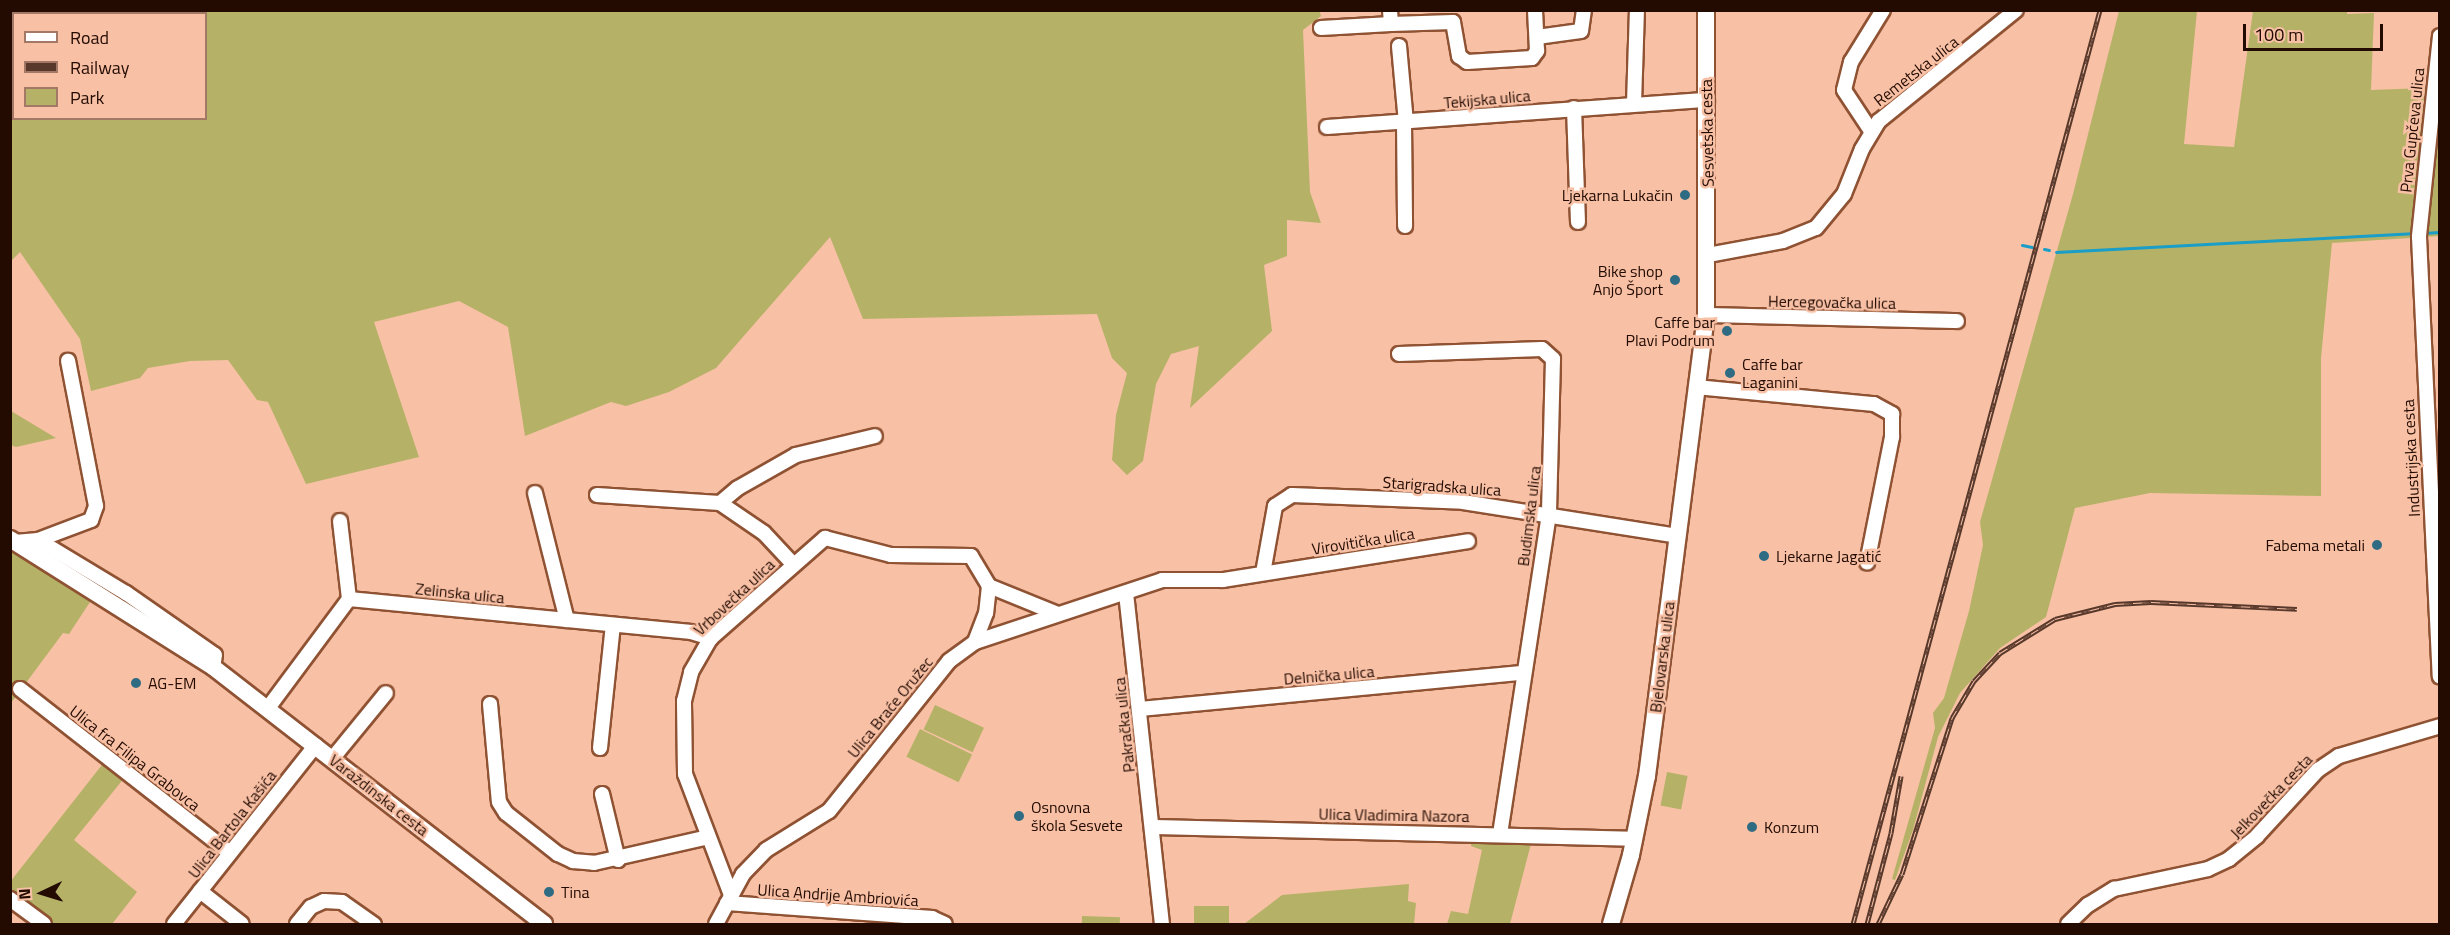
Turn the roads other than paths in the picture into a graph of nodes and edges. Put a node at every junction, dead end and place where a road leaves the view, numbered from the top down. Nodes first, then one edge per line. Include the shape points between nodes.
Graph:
1 (1535, 10) edge
2 (1584, 10) edge
3 (1637, 10) edge
4 (1706, 10) edge
5 (1883, 10) edge
6 (2016, 10) edge
7 (1390, 17) edge
8 (1321, 28) dead end
9 (1537, 37) junction
10 (2439, 42) edge
11 (1399, 46) dead end
12 (1707, 99) junction
13 (1634, 104) junction
14 (1574, 108) junction
15 (1405, 123) junction
16 (1327, 127) dead end
17 (1871, 132) junction
18 (1578, 222) dead end
19 (1405, 226) dead end
20 (2419, 232) joint
21 (1708, 255) junction
22 (1706, 315) junction
23 (1957, 321) dead end
24 (1399, 354) dead end
25 (68, 361) dead end
26 (1696, 387) junction
27 (875, 436) dead end
28 (535, 493) dead end
29 (597, 495) dead end
30 (720, 503) junction
31 (1549, 514) junction
32 (340, 522) dead end
33 (1672, 535) junction
34 (38, 540) junction
35 (13, 541) edge
36 (1468, 541) dead end
37 (1867, 563) dead end
38 (793, 564) junction
39 (1263, 573) junction
40 (989, 586) junction
41 (1126, 593) junction
42 (349, 599) junction
43 (1058, 614) junction
44 (567, 620) junction
45 (613, 625) junction
46 (711, 638) junction
47 (975, 642) junction
48 (213, 668) junction
49 (1522, 673) junction
50 (2439, 676) edge
51 (20, 689) dead end
52 (386, 693) dead end
53 (490, 704) dead end
54 (268, 708) junction
55 (1139, 709) junction
56 (2439, 726) edge
57 (316, 745) junction
58 (600, 748) dead end
59 (332, 759) junction
60 (602, 794) dead end
61 (1152, 827) junction
62 (1500, 833) junction
63 (708, 837) junction
64 (1635, 839) junction
65 (230, 853) junction
66 (618, 860) junction
67 (200, 891) junction
68 (10, 898) edge
69 (729, 899) junction
70 (44, 924) edge
71 (174, 924) edge
72 (242, 924) edge
73 (297, 924) edge
74 (374, 924) edge
75 (544, 924) edge
76 (716, 924) edge
77 (945, 924) edge
78 (1162, 924) edge
79 (1611, 924) edge
80 (2068, 924) edge

1 - 9 street
2 - 9 street via 1581,31
3 - 13 street
4 - 12 main road, Sesvetska cesta
5 - 17 street via 1851,62 1844,90
6 - 17 street, Remetska ulica via 1879,121
7 - 8 street
7 - 9 street via 1453,22 1459,56 1467,62 1532,58 1537,51
10 - 20 street, Prva Gupčeva ulica
11 - 15 street
12 - 13 street, Tekijska ulica
12 - 21 main road, Sesvetska cesta
13 - 14 street, Tekijska ulica
14 - 15 street, Tekijska ulica
14 - 18 street
15 - 16 street, Tekijska ulica
15 - 19 street
17 - 21 street, Remetska ulica via 1845,194 1816,228 1783,241
20 - 50 street, Industrijska cesta
21 - 22 main road, Bjelovarska ulica
22 - 23 street, Hercegovačka ulica
22 - 26 main road, Bjelovarska ulica
24 - 31 street, Budimska ulica via 1542,349 1552,356
25 - 34 street via 96,506 91,520
26 - 33 main road, Bjelovarska ulica
26 - 37 street via 1874,404 1892,414 1892,437
27 - 30 street via 796,455 738,488
28 - 44 street
29 - 30 street
30 - 38 street, Vrbovečka ulica via 764,533
31 - 33 street, Starigradska ulica
31 - 39 street, Starigradska ulica via 1463,502 1292,495 1275,506
31 - 49 street, Budimska ulica
32 - 42 street
33 - 64 main road, Bjelovarska ulica
34 - 35 street, Varaždinska cesta
34 - 48 street, Varaždinska cesta via 126,593 215,655
35 - 48 main road, Varaždinska cesta
36 - 39 street, Virovitička ulica
38 - 40 street, Vrbovečka ulica via 825,538 891,555 971,556
38 - 46 street, Vrbovečka ulica
39 - 41 street, Ulica Braće Oružec via 1223,580 1162,580
40 - 43 street
40 - 47 street via 986,613
41 - 43 street, Ulica Braće Oružec
41 - 55 street, Pakračka ulica
42 - 44 street, Zelinska ulica
42 - 54 street
43 - 47 street, Ulica Braće Oružec
44 - 45 street, Zelinska ulica
45 - 46 street, Zelinska ulica
45 - 58 street
46 - 63 street, Vrbovečka ulica via 691,672 684,701 685,774
47 - 69 street, Ulica Braće Oružec via 949,661 829,811 766,850 743,874
48 - 54 main road, Varaždinska cesta
49 - 55 street, Delnička ulica
49 - 62 street, Budimska ulica
51 - 65 street, Ulica fra Filipa Grabovca
52 - 59 street
53 - 66 street via 496,791 506,813 573,861
54 - 57 main road, Varaždinska cesta
55 - 61 street, Pakračka ulica
56 - 80 street, Jelkovečka cesta via 2339,756 2318,770 2257,836 2229,859 2208,869 2114,889 2088,904
57 - 59 main road, Varaždinska cesta
57 - 65 street, Ulica Bartola Kašića
59 - 75 main road, Varaždinska cesta
60 - 66 street
61 - 62 street, Ulica Vladimira Nazora
61 - 78 street, Pakračka ulica
62 - 64 street, Ulica Vladimira Nazora
63 - 66 street
63 - 69 street, Vrbovečka ulica
64 - 79 main road, Bjelovarska ulica
65 - 67 street, Ulica Bartola Kašića
67 - 71 street, Ulica Bartola Kašića
67 - 72 street
68 - 70 street
69 - 76 street, Ulica Braće Oružec
69 - 77 street, Ulica Andrije Ambriovića via 932,918
73 - 74 street via 311,907 324,901 342,902

